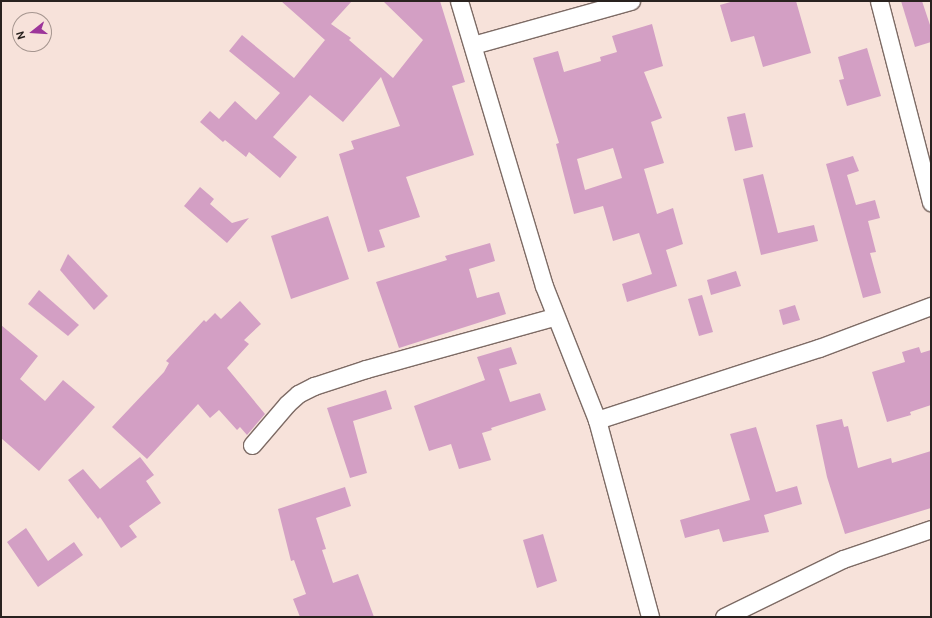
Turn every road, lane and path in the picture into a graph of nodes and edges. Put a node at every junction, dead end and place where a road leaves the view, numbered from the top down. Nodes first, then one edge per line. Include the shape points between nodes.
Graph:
1 (459, 1) edge
2 (631, 1) edge
3 (879, 1) edge
4 (473, 46) junction
5 (931, 202) edge
6 (931, 306) edge
7 (554, 318) junction
8 (597, 420) junction
9 (252, 444) dead end
10 (931, 529) edge
11 (650, 617) edge
12 (724, 617) edge

1 - 4 street
2 - 4 street
3 - 5 street
4 - 7 street
6 - 8 street via 826,346
7 - 8 street
7 - 9 street via 366,369 314,386 298,394 287,404
8 - 11 street
10 - 12 street via 843,559

